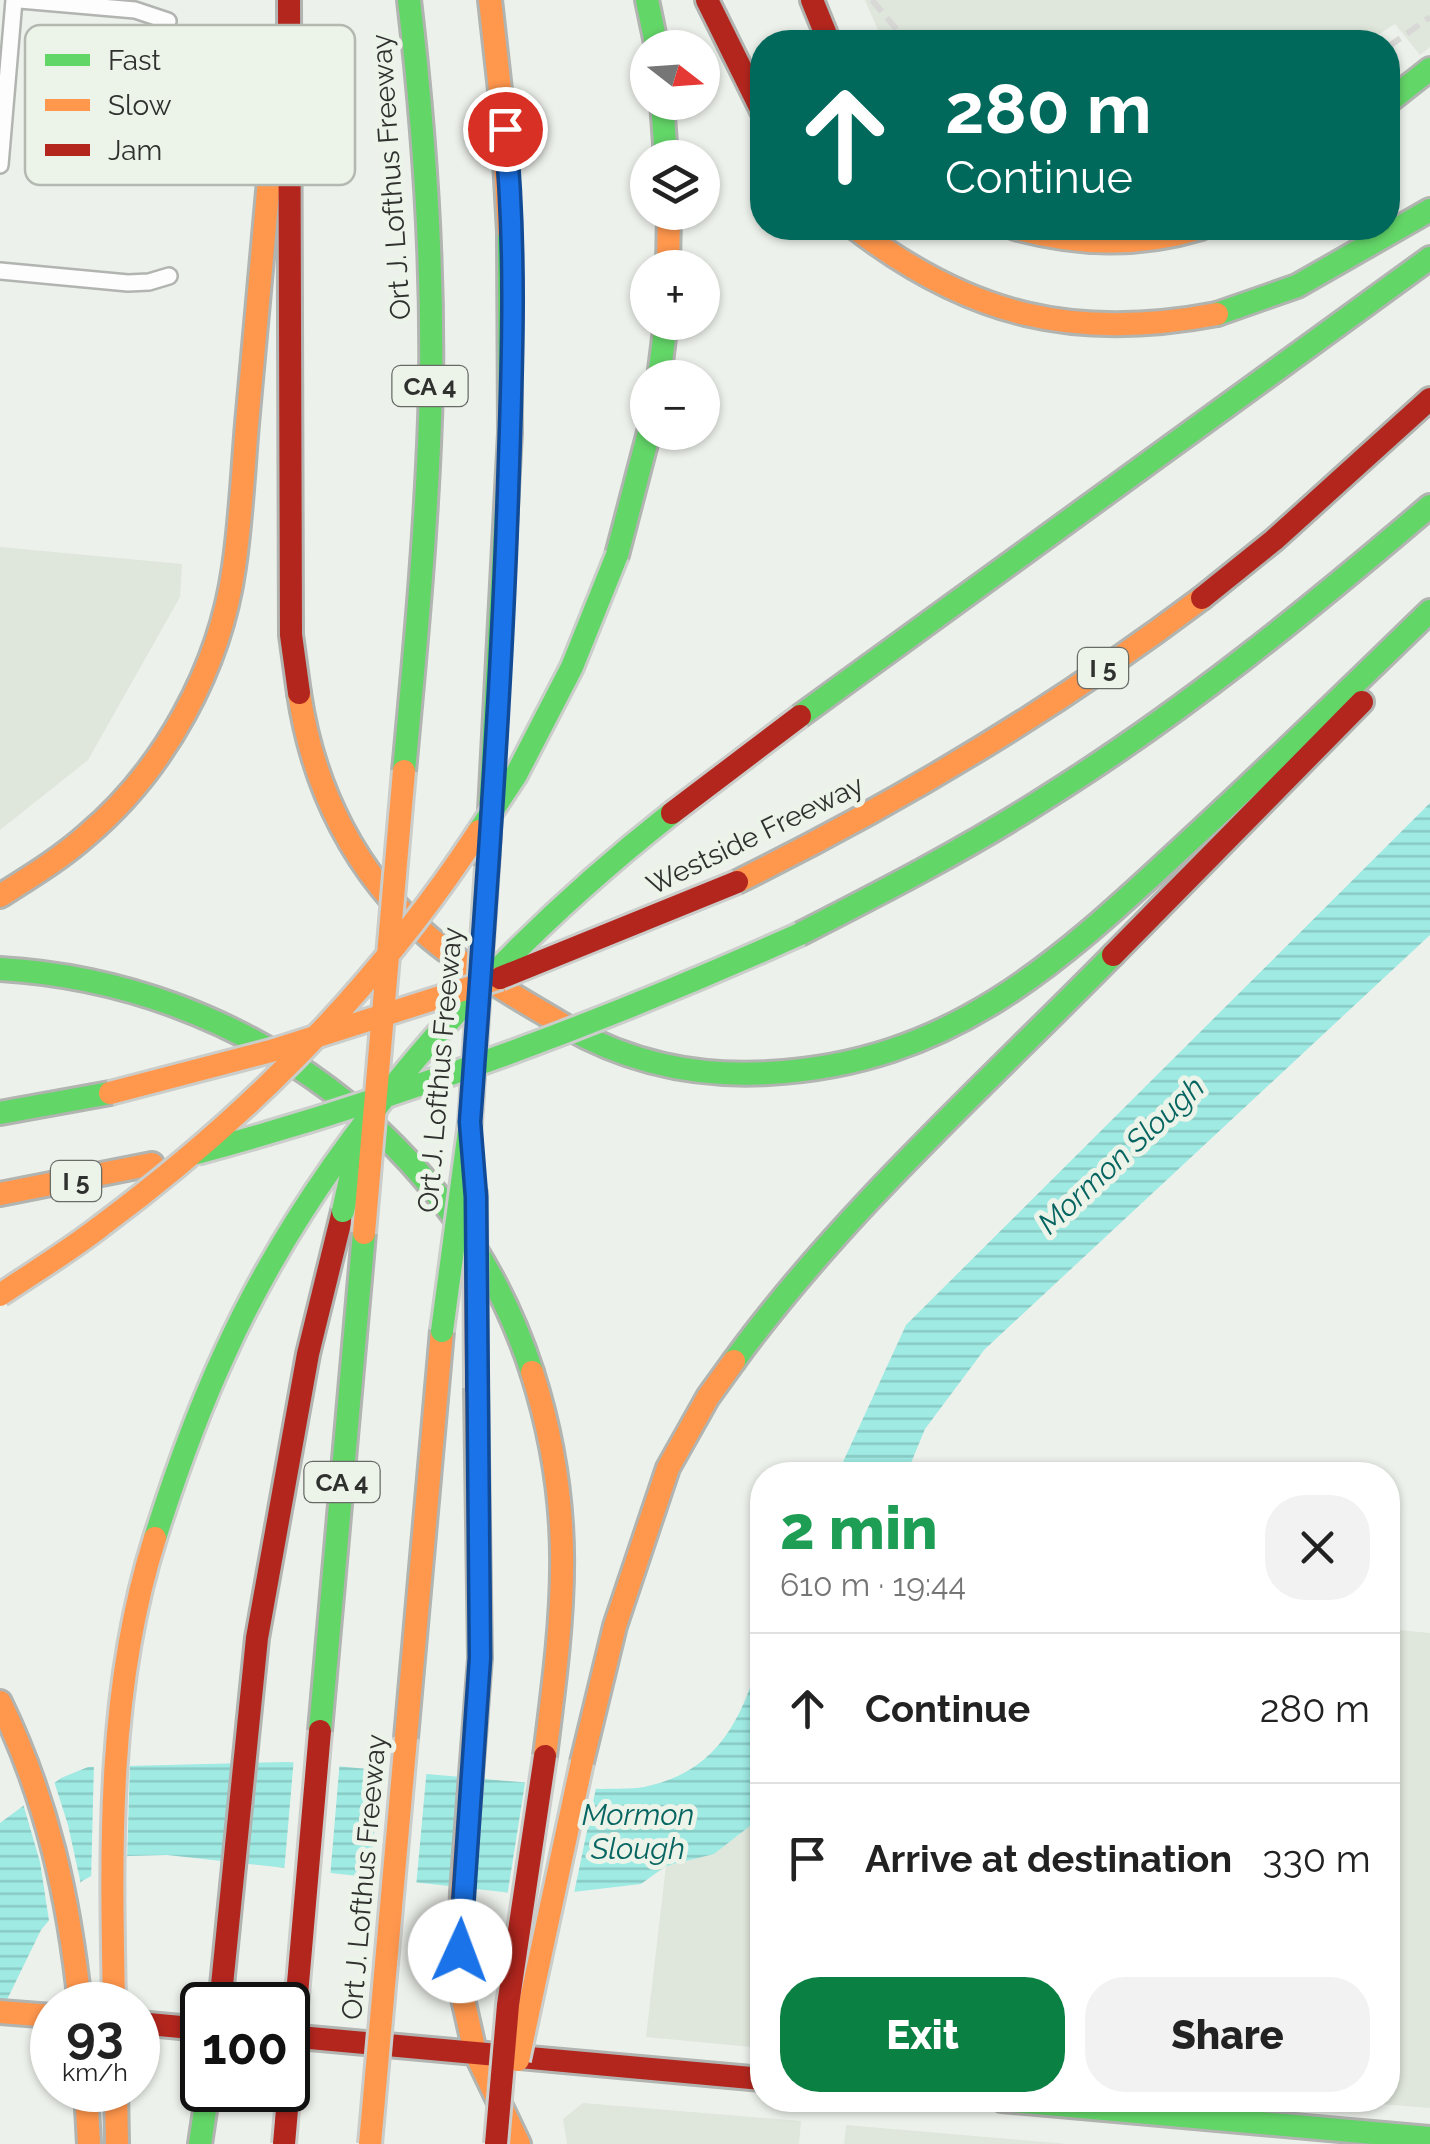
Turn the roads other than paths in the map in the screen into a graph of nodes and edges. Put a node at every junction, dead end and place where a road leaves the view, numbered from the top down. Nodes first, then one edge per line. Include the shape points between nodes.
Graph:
1 (17, 0) edge
2 (289, 0) edge
3 (409, 0) edge
4 (490, 0) edge
5 (648, 0) edge
6 (707, 0) edge
7 (812, 0) edge
8 (168, 21) dead end
9 (288, 25) edge
10 (654, 30) edge
11 (824, 30) edge
12 (1430, 69) edge
13 (750, 87) edge
14 (1400, 93) edge
15 (0, 165) edge
16 (269, 185) edge
17 (289, 185) edge
18 (1430, 210) edge
19 (1400, 228) edge
20 (869, 240) edge
21 (1073, 240) edge
22 (1157, 240) edge
23 (1379, 240) edge
24 (1430, 258) edge
25 (0, 271) edge
26 (169, 276) dead end
27 (1430, 399) edge
28 (645, 450) edge
29 (1430, 506) edge
30 (1430, 611) edge
31 (1430, 632) edge
32 (0, 896) edge
33 (0, 969) edge
34 (381, 1044) junction
35 (0, 1113) edge
36 (470, 1122) junction
37 (0, 1194) edge
38 (0, 1295) edge
39 (0, 1702) edge
40 (77, 1982) edge
41 (114, 1982) edge
42 (222, 1982) edge
43 (0, 2012) edge
44 (30, 2014) edge
45 (310, 2038) edge
46 (475, 2052) junction
47 (750, 2078) edge
48 (87, 2112) edge
49 (116, 2112) edge
50 (205, 2112) edge
51 (1148, 2112) edge
52 (1430, 2138) edge
53 (89, 2144) edge
54 (117, 2144) edge
55 (200, 2144) edge
56 (284, 2144) edge
57 (370, 2144) edge
58 (497, 2144) edge
59 (519, 2144) edge

1 - 8 street via 134,10
1 - 15 street
2 - 9 main road
3 - 34 main road, Ort J. Lofthus Freeway / CA 4, bridge via 427,206 431,364 420,583
4 - 36 main road, Ort J. Lofthus Freeway, bridge via 508,160 512,376
5 - 10 main road
6 - 13 main road
7 - 11 main road
12 - 14 main road
16 - 32 main road via 234,570 216,645 185,716 128,796 54,864
17 - 30 main road via 291,635 304,731 334,820 369,876 431,939 614,1052 672,1067 771,1074 846,1066 960,1024 1006,997 1102,921
18 - 19 main road
20 - 23 main road via 924,277 990,306 1060,323 1136,327 1211,317 1276,295
21 - 22 main road
24 - 41 main road, bridge via 800,716 616,858 473,996 366,1125 244,1316 202,1401 158,1523 118,1724
25 - 26 street via 128,283
27 - 35 main road, Westside Freeway / I 5, bridge via 1162,628 953,765 737,882 426,1006 270,1054
28 - 38 main road, bridge via 579,658 492,817 416,921 320,1032 234,1115 134,1200
29 - 37 main road, I 5, bridge via 1318,602 1080,777 946,858 800,934 480,1067 317,1120 152,1164
31 - 58 main road, bridge via 860,1212 765,1319 708,1396 668,1468 614,1626
33 - 58 main road, bridge via 70,974 157,999 217,1023 352,1105 389,1137 459,1224 512,1322 555,1460 565,1588 508,2005
34 - 42 main road, bridge via 308,1354 257,1638
34 - 56 main road, Ort J. Lofthus Freeway / CA 4, bridge
36 - 46 main road, bridge via 480,1658 459,1981
36 - 57 main road, Ort J. Lofthus Freeway, bridge via 442,1330
39 - 40 main road via 35,1775 59,1852
43 - 44 main road
45 - 46 main road
46 - 47 main road
46 - 59 main road
48 - 53 main road
49 - 54 main road
50 - 55 main road
51 - 52 main road

